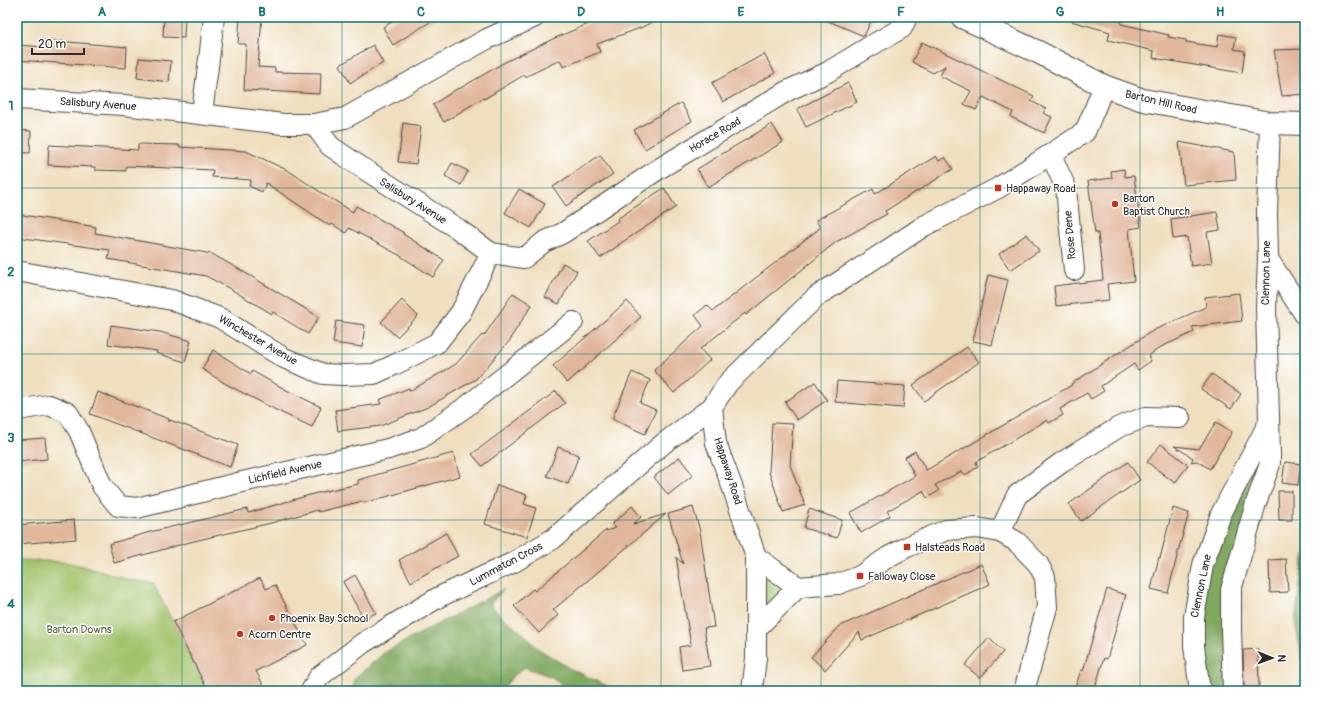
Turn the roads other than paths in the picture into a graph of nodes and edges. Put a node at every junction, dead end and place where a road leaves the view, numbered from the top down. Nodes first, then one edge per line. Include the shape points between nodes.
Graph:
1 (214, 17) edge
2 (535, 17) edge
3 (907, 17) edge
4 (971, 19) edge
5 (1104, 86) junction
6 (17, 99) edge
7 (202, 113) junction
8 (1270, 123) junction
9 (314, 124) junction
10 (1305, 124) edge
11 (1051, 155) junction
12 (491, 253) junction
13 (524, 258) joint
14 (1268, 259) junction
15 (1074, 270) dead end
16 (17, 271) edge
17 (1305, 315) edge
18 (573, 322) dead end
19 (712, 407) junction
20 (17, 410) edge
21 (1180, 418) dead end
22 (1269, 422) junction
23 (1000, 532) junction
24 (756, 557) junction
25 (798, 587) junction
26 (756, 629) junction
27 (311, 691) edge
28 (752, 691) edge
29 (1024, 691) edge
30 (1200, 691) edge
31 (1233, 691) edge

1 - 7 street
2 - 9 street, Salisbury Avenue via 487,39 345,118
3 - 13 street, Horace Road via 902,28 828,72 787,91 657,170 563,233 544,242
4 - 5 street, Barton Hill Road
5 - 8 street, Barton Hill Road via 1143,100
5 - 11 street via 1085,132
6 - 7 street, Salisbury Avenue via 124,105
7 - 9 street, Salisbury Avenue via 283,124
8 - 10 street, Barton Hill Road
8 - 14 street, Clennon Lane
9 - 12 street, Salisbury Avenue via 330,146
11 - 15 street, Rose Dene via 1066,188
11 - 19 street via 998,188 924,226 816,297 728,383
12 - 13 street, Salisbury Avenue
12 - 16 street, Winchester Avenue via 461,312 437,343 374,374 323,374 284,358 220,318 172,300
14 - 17 street
14 - 22 street, Clennon Lane via 1266,307
18 - 20 street, Lichfield Avenue via 467,406 421,438 388,449 137,508 118,506 102,486 80,431 68,413 49,405
19 - 24 street, Happaway Road via 716,443
19 - 27 street, Lummaton Cross via 664,443 553,539 512,563 439,597 363,643 319,677
21 - 23 street via 1146,417 1120,427 1061,463 1017,495
22 - 30 street, Clennon Lane via 1221,514 1203,566 1194,618 1194,646
22 - 31 street, Clennon Lane via 1270,464 1231,590
23 - 25 street via 977,528 946,530 888,557 860,576 838,584
23 - 29 street via 1017,542 1038,564 1045,577 1047,607
24 - 25 street
24 - 26 street, Happaway Road
25 - 26 street
26 - 28 street, Happaway Road

